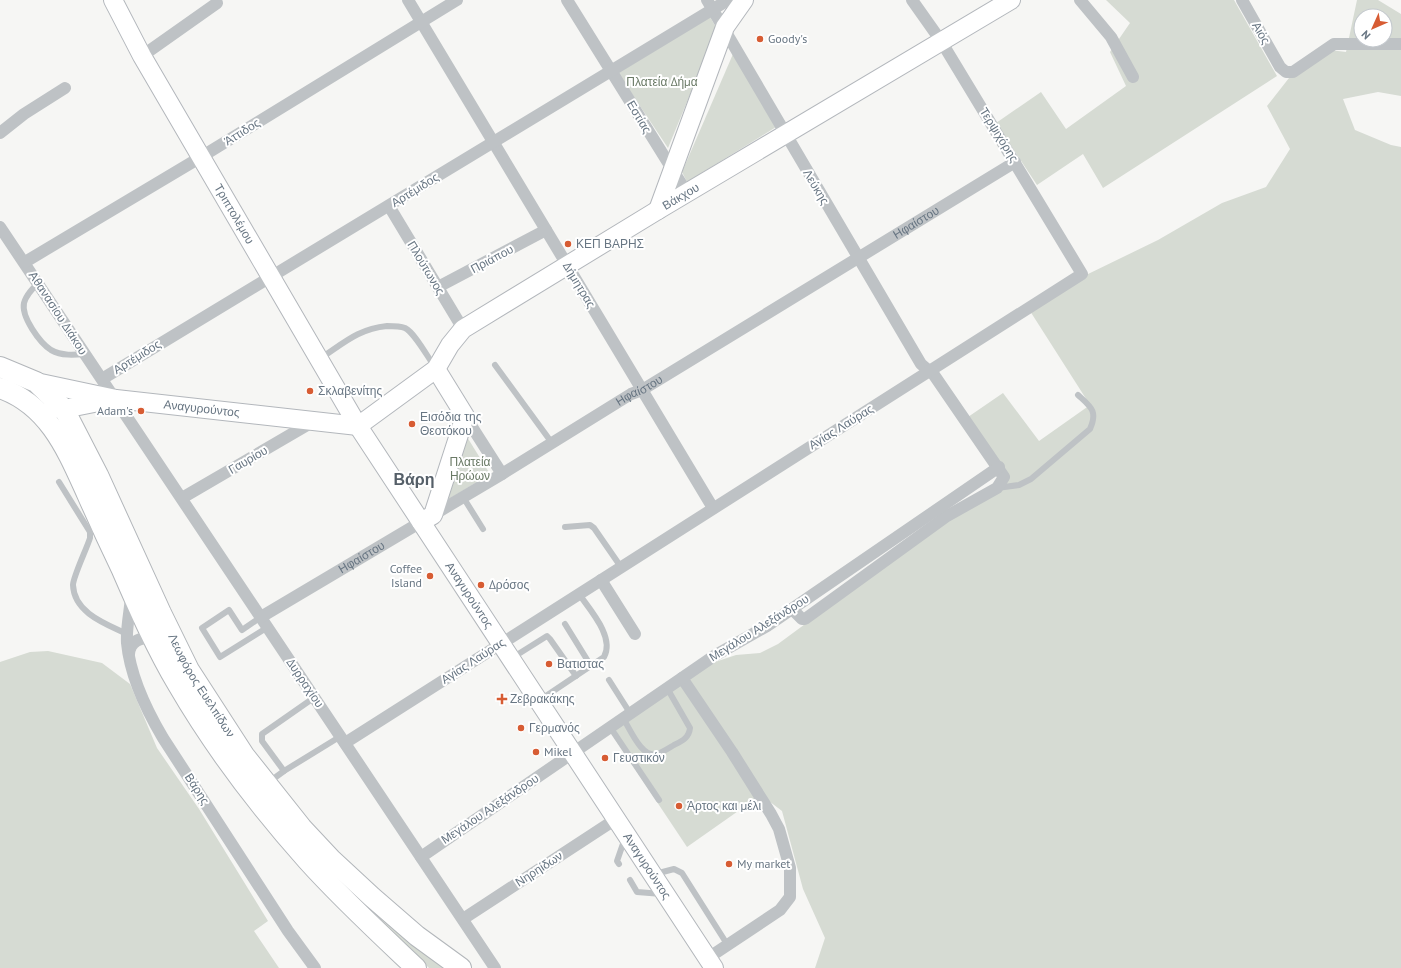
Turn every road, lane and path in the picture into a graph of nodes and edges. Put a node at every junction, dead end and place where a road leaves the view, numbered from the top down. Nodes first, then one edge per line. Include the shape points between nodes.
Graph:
1 (113, 0) edge
2 (408, 0) edge
3 (457, 0) edge
4 (567, 0) edge
5 (728, 0) edge
6 (744, 0) edge
7 (912, 0) edge
8 (1011, 0) edge
9 (1080, 0) edge
10 (1242, 0) edge
11 (217, 3) dead end
12 (710, 5) edge
13 (422, 22) junction
14 (725, 27) junction
15 (941, 41) junction
16 (1401, 44) edge
17 (142, 56) junction
18 (611, 70) junction
19 (1133, 77) dead end
20 (65, 88) dead end
21 (0, 133) edge
22 (785, 134) junction
23 (493, 142) junction
24 (201, 157) junction
25 (1015, 162) junction
26 (673, 171) junction
27 (687, 193) junction
28 (389, 206) junction
29 (658, 210) junction
30 (0, 227) edge
31 (546, 230) junction
32 (858, 257) junction
33 (25, 262) junction
34 (567, 265) junction
35 (1082, 274) joint
36 (270, 276) junction
37 (39, 282) junction
38 (438, 287) junction
39 (463, 329) junction
40 (85, 354) junction
41 (319, 359) junction
42 (495, 365) dead end
43 (0, 367) edge
44 (436, 369) junction
45 (929, 371) junction
46 (102, 379) junction
47 (36, 382) junction
48 (0, 388) edge
49 (642, 390) junction
50 (1078, 395) dead end
51 (116, 399) junction
52 (33, 406) junction
53 (64, 410) junction
54 (465, 416) junction
55 (314, 421) junction
56 (358, 426) junction
57 (552, 443) junction
58 (998, 467) junction
59 (502, 474) junction
60 (59, 482) dead end
61 (997, 488) junction
62 (463, 497) junction
63 (182, 498) junction
64 (713, 508) junction
65 (427, 519) junction
66 (565, 527) dead end
67 (483, 529) dead end
68 (621, 567) junction
69 (601, 580) junction
70 (132, 592) junction
71 (579, 594) junction
72 (792, 609) junction
73 (264, 622) junction
74 (564, 624) dead end
75 (127, 634) junction
76 (635, 634) dead end
77 (154, 637) junction
78 (501, 643) junction
79 (129, 654) junction
80 (511, 659) junction
81 (591, 666) junction
82 (576, 676) junction
83 (682, 678) junction
84 (609, 680) dead end
85 (667, 688) junction
86 (314, 698) junction
87 (539, 701) junction
88 (626, 716) junction
89 (610, 727) junction
90 (343, 740) junction
91 (572, 753) junction
92 (284, 772) junction
93 (266, 784) junction
94 (659, 800) dead end
95 (616, 818) junction
96 (626, 835) junction
97 (421, 857) junction
98 (619, 864) dead end
99 (653, 875) junction
100 (630, 880) dead end
101 (666, 895) junction
102 (463, 920) junction
103 (727, 944) junction
104 (711, 963) edge
105 (315, 968) edge
106 (416, 968) edge
107 (461, 968) edge
108 (495, 968) edge

1 - 17 main road, Τριπτολέμου
2 - 13 street, Δήμητρας
3 - 13 street, Άττιδος
4 - 18 street, Εστίας
5 - 12 street, Αρτέμιδος
6 - 14 main road
7 - 15 street, Τερψιχόρης
8 - 15 main road, Βάκχου
9 - 19 street via 1111,38
10 - 16 street, Αιός via 1280,67 1286,72 1293,72 1334,44
11 - 17 street
12 - 14 street, Λεύκης
12 - 18 street, Αρτέμιδος
13 - 23 street, Δήμητρας
13 - 24 street, Άττιδος
14 - 22 street, Λεύκης
14 - 26 main road
15 - 22 main road, Βάκχου
15 - 25 street, Τερψιχόρης
17 - 24 main road, Τριπτολέμου
18 - 23 street, Αρτέμιδος
18 - 26 street, Εστίας
20 - 21 street
22 - 27 main road, Βάκχου
22 - 32 street, Λεύκης
23 - 28 street, Αρτέμιδος
23 - 31 street, Δήμητρας
24 - 33 street, Άττιδος
24 - 36 main road, Τριπτολέμου
25 - 32 street, Ηφαίστου
25 - 35 street, Τερψιχόρης
26 - 27 street, Εστίας
26 - 29 main road
27 - 29 main road, Βάκχου
28 - 36 street, Αρτέμιδος
28 - 38 street, Πλούτωνος
29 - 34 main road, Βάκχου
30 - 33 street, Αθανασίου Διάκου
31 - 34 street, Δήμητρας
31 - 38 street, Πριάπου
32 - 45 street, Λεύκης via 922,364
32 - 49 street, Ηφαίστου
33 - 37 street, Αθανασίου Διάκου
34 - 39 main road, Βάκχου
34 - 49 street, Δήμητρας
35 - 45 street, Αγίας Λαύρας
36 - 41 main road, Τριπτολέμου
36 - 46 street, Αρτέμιδος
37 - 40 street, Αθανασίου Διάκου
37 - 40 lane via 24,303 24,313 37,336 51,350
38 - 39 street, Πλούτωνος
39 - 44 main road, Βάκχου
40 - 46 street, Αθανασίου Διάκου
41 - 44 lane via 360,332 370,328 391,326 405,328 412,334
41 - 56 main road, Τριπτολέμου
42 - 57 lane
43 - 47 main road, Λεωφόρος Ευελπίδων
44 - 54 main road
44 - 56 main road
45 - 58 street
45 - 64 street, Αγίας Λαύρας
46 - 51 street, Αθανασίου Διάκου
47 - 51 main road, Αναγυρούντος
47 - 53 main road, Λεωφόρος Ευελπίδων
48 - 52 main road, Λεωφόρος Ευελπίδων via 14,393
49 - 57 street, Ηφαίστου via 631,394
49 - 64 street, Δήμητρας
50 - 61 lane via 1094,413 1090,429 1031,479 1019,486
51 - 53 main road, Αναγυρούντος
51 - 55 main road, Αναγυρούντος
51 - 63 street, Δυρραχίου
52 - 53 main road, Αναγυρούντος
52 - 70 main road, Λεωφόρος Ευελπίδων via 47,420 64,445
53 - 93 main road, Λεωφόρος Ευελπίδων via 95,469 189,670
54 - 59 street
54 - 65 main road
55 - 56 main road, Αναγυρούντος
55 - 63 street, Γαυρίου
56 - 65 main road, Αναγυρούντος
57 - 59 street, Ηφαίστου
58 - 61 street via 1004,477
58 - 72 street, Μεγάλου Αλεξάνδρου
59 - 62 street, Ηφαίστου
60 - 75 lane via 90,532 73,584 78,600 84,610 94,618
61 - 72 street via 947,516 805,619
62 - 65 street, Ηφαίστου
62 - 67 lane
63 - 73 street, Δυρραχίου
64 - 68 street, Αγίας Λαύρας
65 - 73 street, Ηφαίστου
65 - 78 main road, Αναγυρούντος
66 - 68 lane via 590,525
68 - 69 street, Αγίας Λαύρας
69 - 71 street, Αγίας Λαύρας
69 - 76 street
70 - 75 street, Βάρης
70 - 77 main road, Λεωφόρος Ευελπίδων
71 - 78 street, Αγίας Λαύρας
71 - 81 lane via 608,644 604,657
72 - 83 street, Μεγάλου Αλεξάνδρου
73 - 73 lane via 220,656 202,628 229,610 242,630
73 - 86 street, Δυρραχίου
74 - 81 lane
75 - 79 street, Βάρης
77 - 79 street via 134,642
77 - 106 main road, Λεωφόρος Ευελπίδων via 177,684 272,819 308,861
78 - 80 main road, Αναγυρούντος
78 - 90 street, Αγίας Λαύρας
79 - 105 street, Βάρης via 147,709 158,728 288,931
80 - 82 lane via 547,636
80 - 87 main road, Αναγυρούντος
81 - 82 lane
82 - 87 lane
83 - 85 street, Μεγάλου Αλεξάνδρου
83 - 103 street via 771,814 779,829 790,868 790,897 786,903 780,910
84 - 88 lane
85 - 88 street, Μεγάλου Αλεξάνδρου
85 - 88 lane via 690,728 690,733 684,740 656,755 649,755 643,750
86 - 90 street, Δυρραχίου
86 - 92 lane via 262,734 262,741
87 - 91 main road, Αναγυρούντος
88 - 89 street, Μεγάλου Αλεξάνδρου
89 - 91 street, Μεγάλου Αλεξάνδρου
89 - 94 lane
90 - 92 lane
90 - 97 street, Δυρραχίου
91 - 95 main road, Αναγυρούντος
91 - 97 street, Μεγάλου Αλεξάνδρου
92 - 93 lane
93 - 107 main road, Λεωφόρος Ευελπίδων via 302,828 343,870 417,936
95 - 96 main road, Αναγυρούντος
95 - 102 street, Νηρηίδων
96 - 98 lane via 617,861
96 - 99 main road, Αναγυρούντος
97 - 102 street, Δυρραχίου
99 - 101 main road, Αναγυρούντος
99 - 103 lane via 674,869 682,873
100 - 101 lane via 638,892
101 - 104 main road, Αναγυρούντος
102 - 108 street, Δυρραχίου
103 - 104 street

